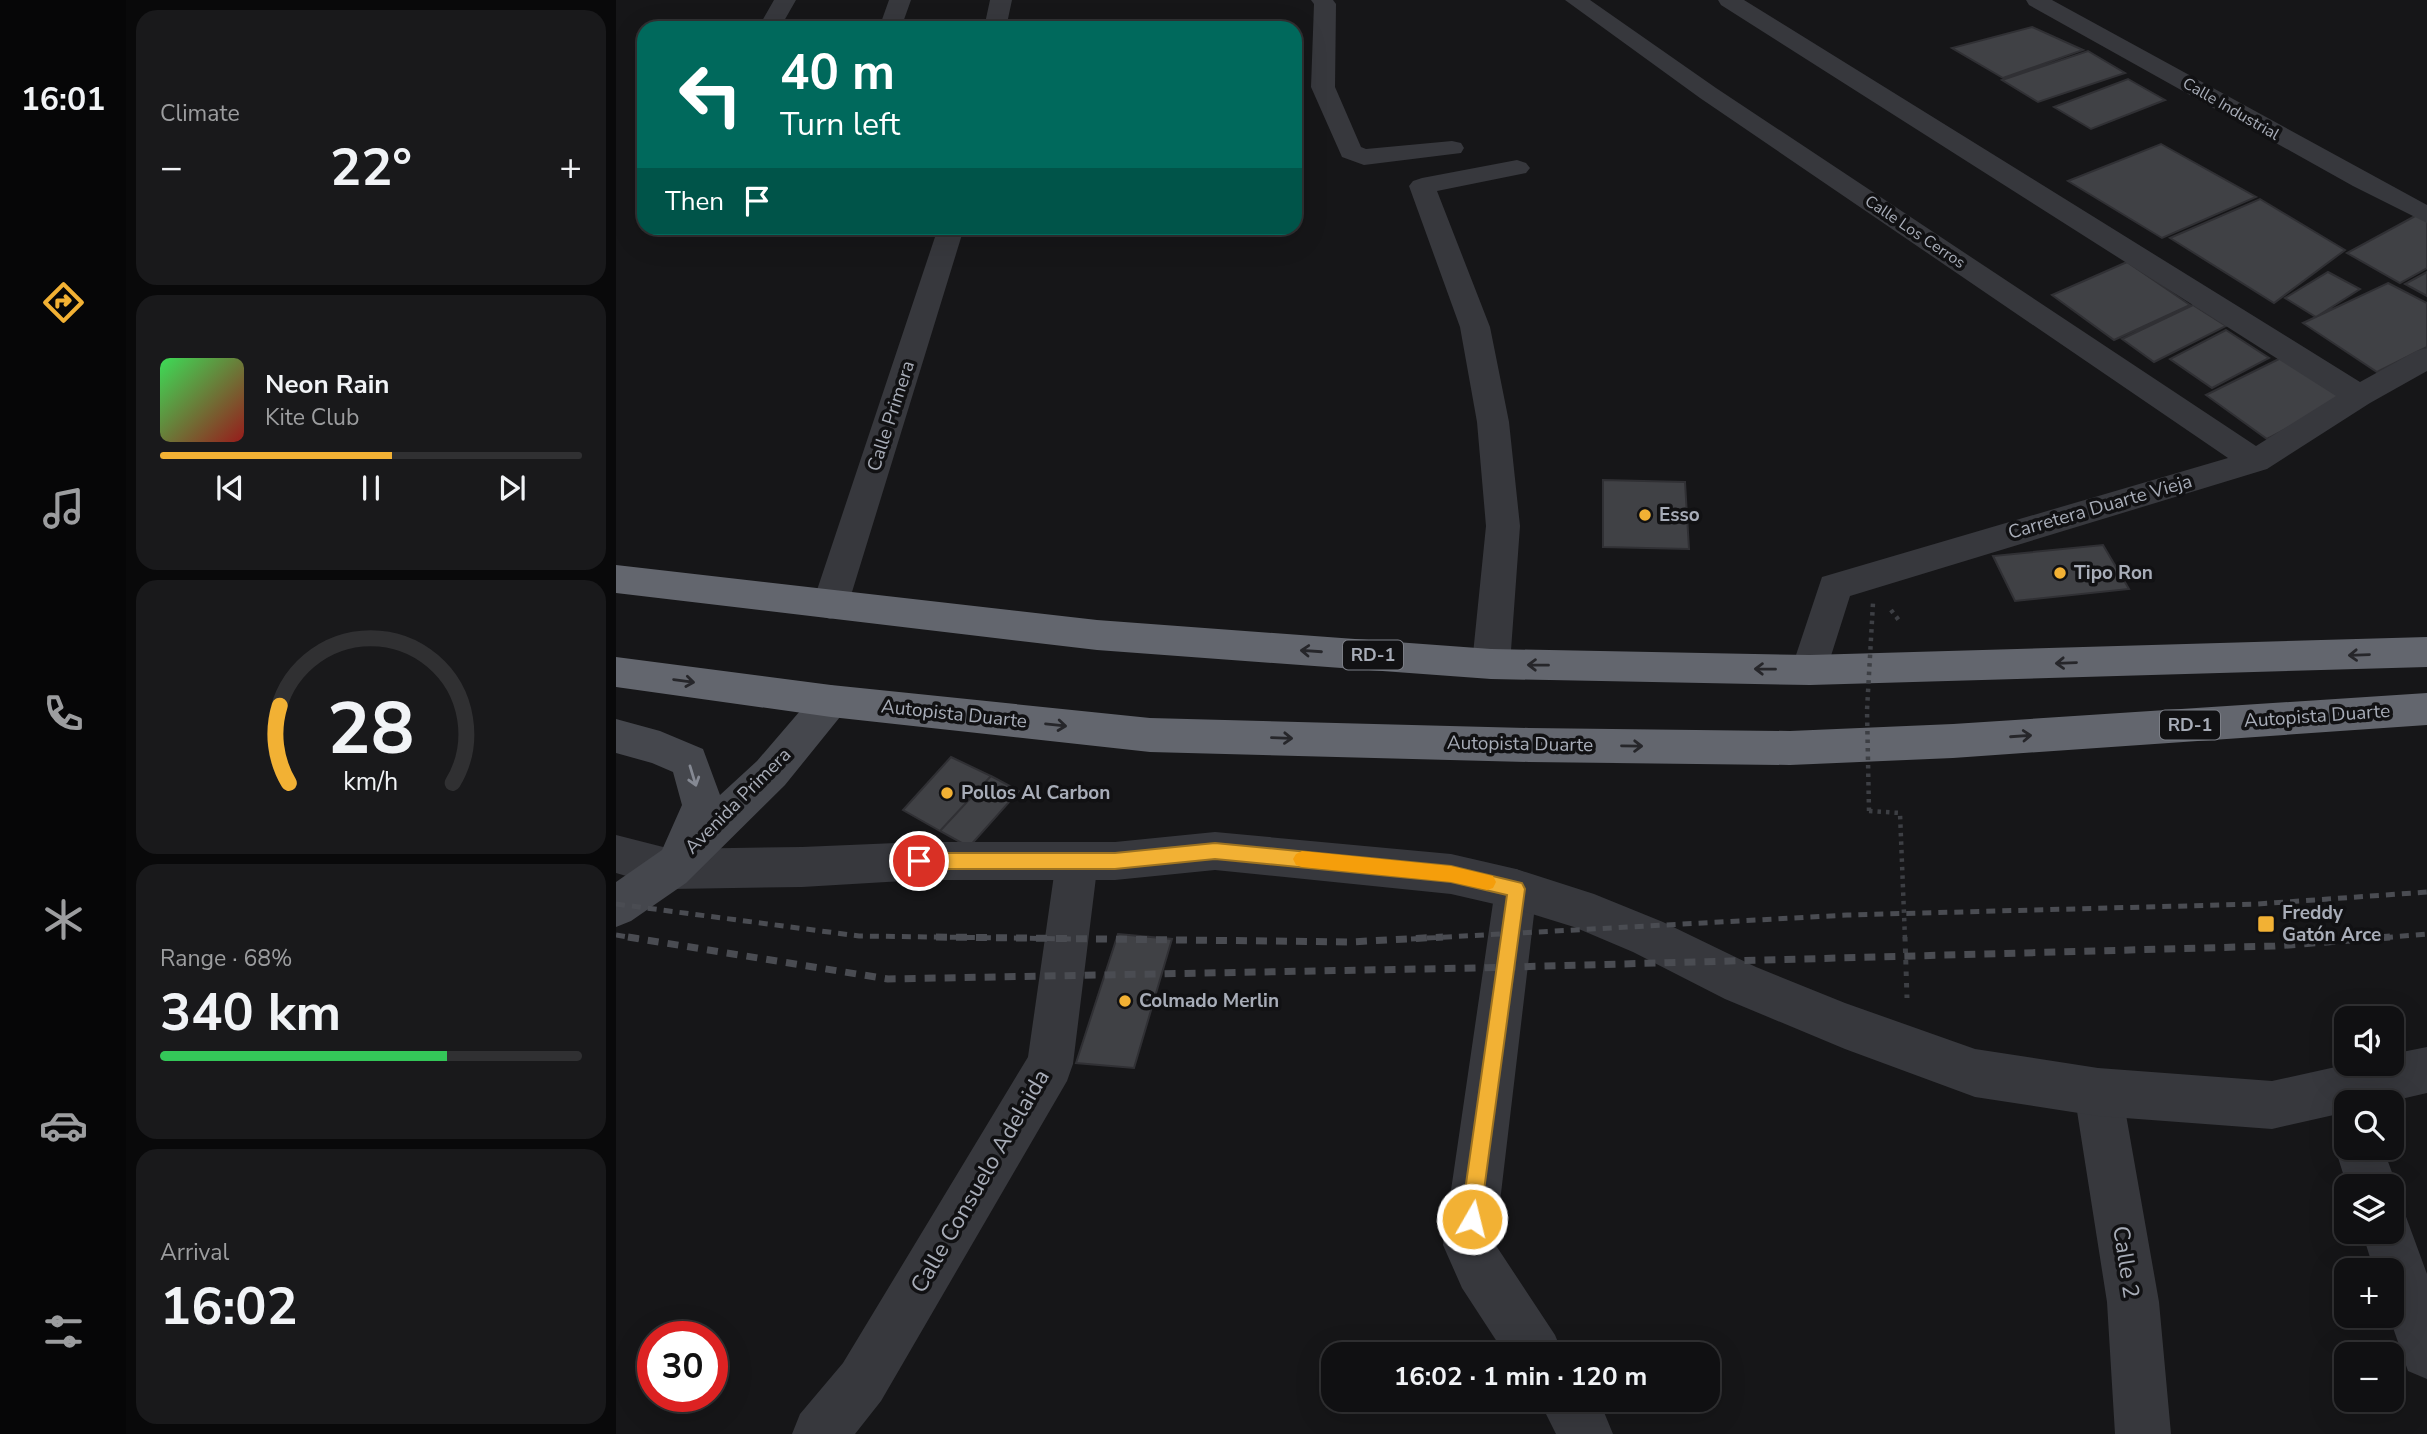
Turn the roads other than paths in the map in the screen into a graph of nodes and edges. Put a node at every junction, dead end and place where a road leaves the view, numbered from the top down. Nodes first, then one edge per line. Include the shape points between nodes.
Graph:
1 (785, 0) edge
2 (900, 0) edge
3 (1001, 0) edge
4 (1322, 0) edge
5 (1576, 0) edge
6 (1729, 0) edge
7 (2037, 0) edge
8 (773, 21) edge
9 (892, 21) edge
10 (996, 21) edge
11 (1452, 148) dead end
12 (1403, 153) junction
13 (1517, 168) dead end
14 (1422, 186) junction
15 (2427, 215) edge
16 (949, 235) edge
17 (2427, 358) edge
18 (2359, 396) junction
19 (2256, 461) junction
20 (616, 579) edge
21 (830, 604) junction
22 (2427, 653) edge
23 (1491, 664) junction
24 (1810, 670) junction
25 (616, 671) edge
26 (831, 701) junction
27 (2427, 709) edge
28 (616, 736) edge
29 (616, 854) edge
30 (1077, 861) junction
31 (671, 869) junction
32 (1516, 889) junction
33 (616, 907) edge
34 (2427, 1070) edge
35 (2371, 1090) edge
36 (2098, 1092) junction
37 (2334, 1101) edge
38 (2391, 1244) edge
39 (1528, 1342) edge
40 (2427, 1352) edge
41 (1574, 1412) edge
42 (820, 1434) edge
43 (1585, 1434) edge
44 (2143, 1434) edge

1 - 8 street
2 - 9 street
3 - 10 street
4 - 12 street via 1323,88 1351,152 1364,157
5 - 19 street, Calle Los Cerros
6 - 18 street
7 - 15 street, Calle Industrial
11 - 12 street
12 - 14 street
13 - 14 street
14 - 23 street via 1475,327 1493,422 1503,526
16 - 21 street, Calle Primera
17 - 18 street, Carretera Duarte Vieja
18 - 19 street, Carretera Duarte Vieja
19 - 24 street, Carretera Duarte Vieja via 1835,587
20 - 21 highway, RD-1
23 -> 21 highway, RD-1 via 1097,635
22 -> 24 highway, RD-1
24 -> 23 highway, RD-1
25 -> 26 highway, Autopista Duarte / RD-1
26 -> 27 highway, Autopista Duarte / RD-1 via 1150,735 1790,748
26 - 31 main road, Avenida Primera via 771,774
28 -> 31 main road, Avenida Primera via 689,761 703,806
29 - 31 street
30 - 31 street
30 - 32 street via 1215,851 1451,874
30 - 42 street, Calle Consuelo Adelaida via 1050,1065 862,1382
31 - 33 main road, Avenida Primera
32 - 36 street via 1579,908 1741,983 1975,1073
32 - 39 street via 1469,1245 1480,1270
34 - 35 street
36 - 37 street via 2272,1105
36 - 44 street, Calle 2 via 2133,1302
38 - 40 street
41 - 43 street

